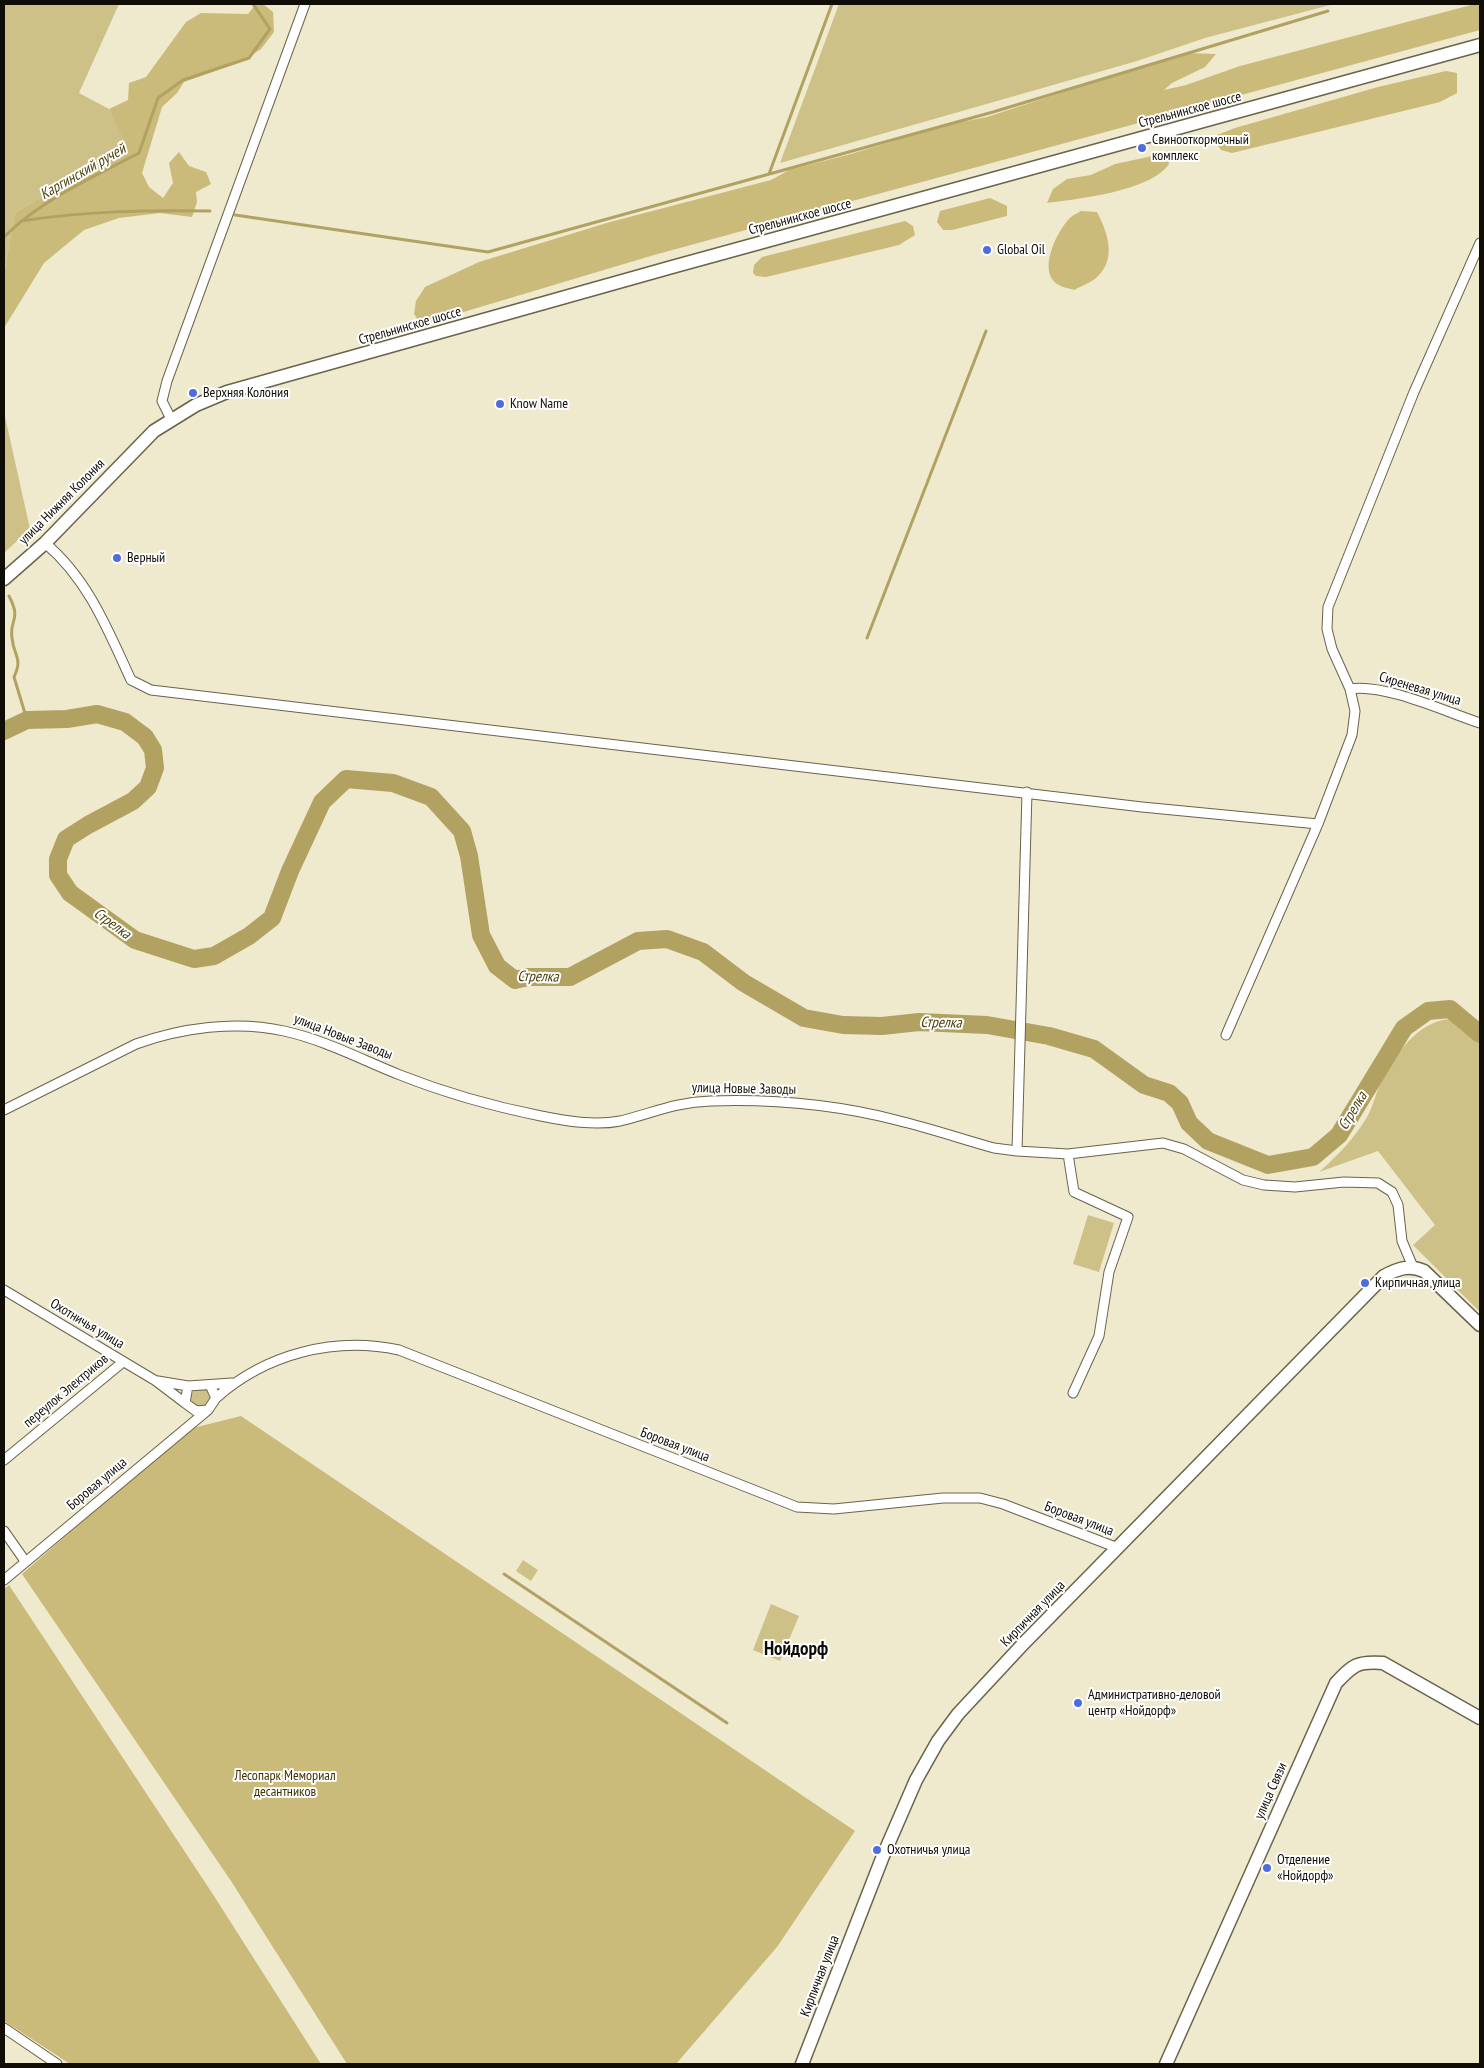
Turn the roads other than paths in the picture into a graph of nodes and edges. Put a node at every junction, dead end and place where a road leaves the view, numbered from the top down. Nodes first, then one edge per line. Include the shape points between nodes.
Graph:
1 (305, 4) edge
2 (1480, 45) edge
3 (1480, 243) edge
4 (171, 419) junction
5 (139, 444) joint
6 (45, 543) junction
7 (5, 578) edge
8 (1350, 689) junction
9 (1480, 723) edge
10 (1027, 792) junction
11 (1318, 824) junction
12 (1226, 1035) dead end
13 (4, 1110) edge
14 (1017, 1151) junction
15 (1068, 1154) junction
16 (1408, 1268) junction
17 (4, 1290) edge
18 (1480, 1325) edge
19 (123, 1362) junction
20 (156, 1381) junction
21 (232, 1383) junction
22 (210, 1385) junction
23 (188, 1386) junction
24 (1073, 1393) dead end
25 (216, 1398) junction
26 (187, 1405) junction
27 (208, 1410) junction
28 (195, 1420) junction
29 (4, 1460) edge
30 (4, 1531) edge
31 (1118, 1548) junction
32 (26, 1561) junction
33 (4, 1580) edge
34 (1480, 1718) edge
35 (4, 2028) edge
36 (57, 2064) edge
37 (802, 2064) edge
38 (1166, 2064) edge

1 - 4 street via 167,381 162,401
2 - 4 street, Стрельнинское шоссе via 236,389
3 - 8 street via 1421,376 1328,607 1332,649
4 - 5 street, Стрельнинское шоссе
5 - 6 street, улица Нижняя Колония
6 - 7 street, улица Нижняя Колония
6 - 10 street via 82,583 130,680 151,690
8 - 9 street, Сиреневая улица via 1381,690
8 - 11 street via 1355,711 1352,735
10 - 11 street
10 - 14 street
11 - 12 street
13 - 14 street, улица Новые Заводы via 136,1044 157,1037 228,1026 283,1030 401,1076 558,1119 607,1122 677,1104 710,1101 789,1103 859,1112 994,1148
14 - 15 street, улица Новые Заводы
15 - 16 street, улица Новые Заводы via 1163,1144 1184,1149 1243,1180 1264,1185 1295,1187 1344,1182 1378,1183 1392,1192 1398,1206
15 - 24 street via 1074,1192 1128,1217 1109,1272 1099,1336
16 - 18 street via 1428,1275
16 - 31 street, Кирпичная улица via 1384,1276
17 - 19 street, Охотничья улица
19 - 20 street, Охотничья улица
19 - 29 street, переулок Электриков
20 - 23 street, Охотничья улица
20 - 26 street, Охотничья улица
21 - 22 street, Боровая улица
21 - 25 street, Боровая улица
21 - 31 street, Боровая улица via 300,1351 345,1344 384,1346 796,1507 834,1509 943,1498 980,1498
22 - 23 street
22 - 25 street
23 - 26 street
25 - 27 street
26 - 27 street via 196,1411
26 - 28 street
27 - 28 street, Боровая улица
28 - 32 street, Боровая улица
30 - 32 street
31 - 37 street, Кирпичная улица via 958,1714 929,1755 882,1856
32 - 33 street, Боровая улица
34 - 38 street, улица Связи via 1383,1663 1352,1665 1336,1683
35 - 36 street

